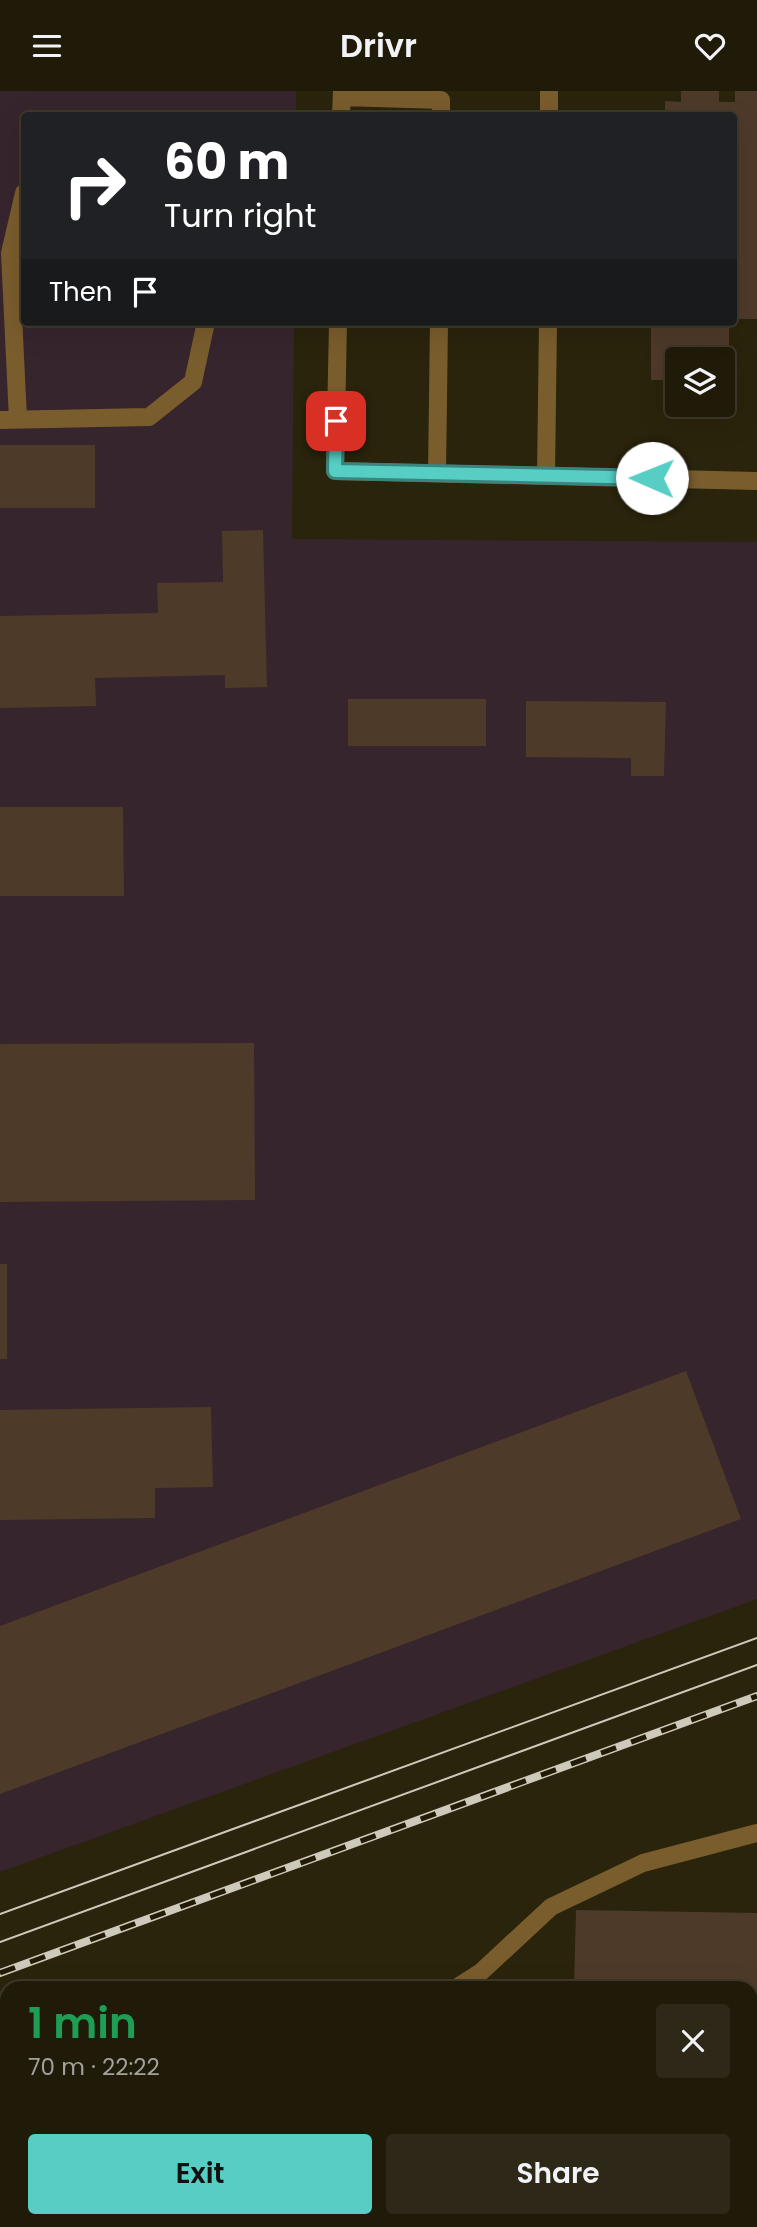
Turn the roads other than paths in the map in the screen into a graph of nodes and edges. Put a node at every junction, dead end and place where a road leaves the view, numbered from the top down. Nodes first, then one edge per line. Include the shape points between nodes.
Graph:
1 (549, 91) edge
2 (342, 94) edge
3 (341, 112) edge
4 (441, 112) edge
5 (549, 112) edge
6 (21, 206) edge
7 (204, 326) edge
8 (338, 326) edge
9 (439, 326) edge
10 (548, 326) edge
11 (9, 420) edge
12 (437, 473) junction
13 (547, 476) junction
14 (757, 481) edge
15 (757, 1833) edge
16 (467, 1981) edge

1 - 5 lane
2 - 3 lane
2 - 4 lane via 441,100
6 - 11 lane via 10,253
7 - 11 lane via 193,382 149,417
8 - 12 lane via 335,471
9 - 12 lane
10 - 13 lane
12 - 13 lane
13 - 14 lane
15 - 16 lane via 643,1863 551,1906

